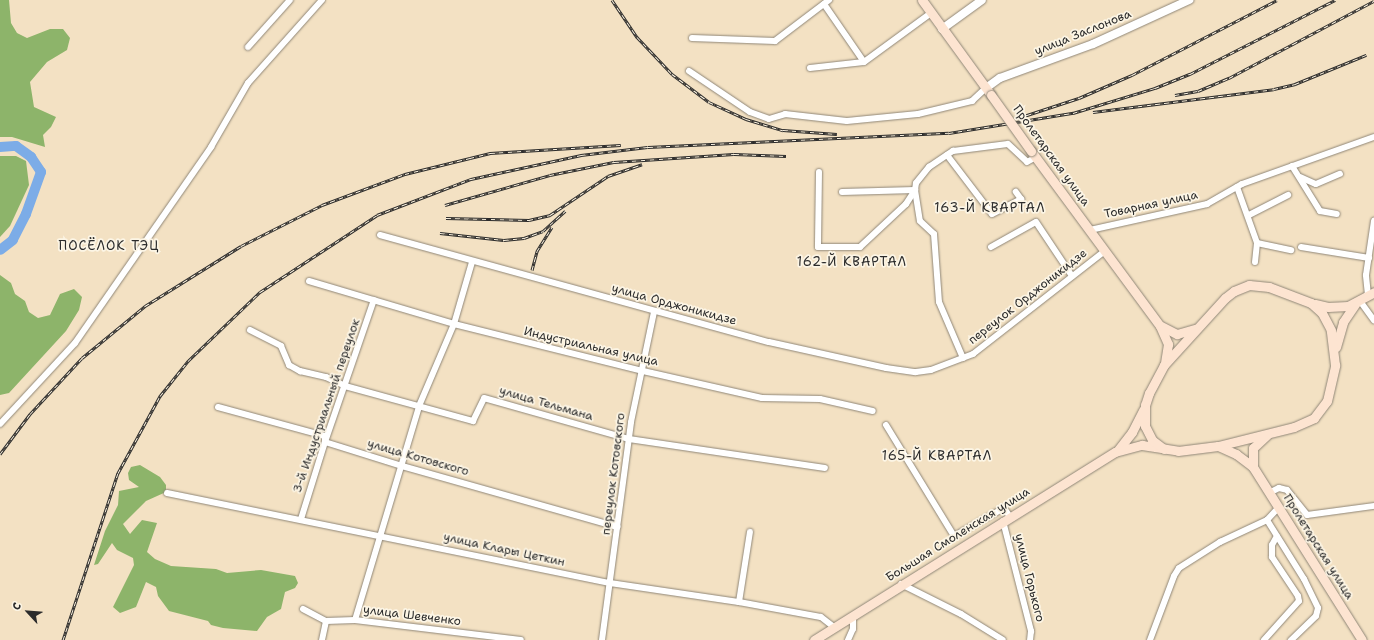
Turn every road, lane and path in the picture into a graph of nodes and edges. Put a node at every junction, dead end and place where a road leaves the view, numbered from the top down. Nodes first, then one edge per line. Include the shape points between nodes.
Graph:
1 (290, 0) edge
2 (322, 0) edge
3 (830, 0) edge
4 (922, 0) edge
5 (982, 0) edge
6 (1189, 0) edge
7 (824, 4) junction
8 (931, 13) junction
9 (942, 29) junction
10 (692, 38) dead end
11 (248, 47) dead end
12 (864, 62) junction
13 (810, 68) dead end
14 (690, 71) dead end
15 (988, 91) junction
16 (1374, 137) edge
17 (1034, 154) junction
18 (947, 155) junction
19 (1292, 166) junction
20 (819, 172) dead end
21 (1340, 174) dead end
22 (1300, 177) junction
23 (1237, 187) junction
24 (915, 190) junction
25 (842, 192) dead end
26 (1016, 192) dead end
27 (1288, 196) dead end
28 (1338, 214) dead end
29 (1249, 215) junction
30 (1374, 221) edge
31 (1090, 230) junction
32 (380, 235) dead end
33 (1257, 243) junction
34 (991, 247) dead end
35 (1301, 247) dead end
36 (1105, 250) junction
37 (1291, 250) dead end
38 (1368, 258) junction
39 (472, 262) junction
40 (1255, 262) dead end
41 (1072, 276) junction
42 (309, 281) dead end
43 (1371, 294) edge
44 (374, 300) junction
45 (1358, 302) junction
46 (1311, 304) junction
47 (654, 312) junction
48 (1374, 320) edge
49 (454, 324) junction
50 (1160, 326) junction
51 (1198, 327) junction
52 (250, 330) dead end
53 (1335, 352) junction
54 (963, 358) junction
55 (1164, 365) junction
56 (642, 371) junction
57 (345, 386) junction
58 (1145, 405) junction
59 (419, 406) junction
60 (218, 407) dead end
61 (873, 411) dead end
62 (0, 424) edge
63 (886, 425) dead end
64 (1270, 433) junction
65 (629, 439) junction
66 (325, 442) junction
67 (1218, 446) junction
68 (1164, 449) junction
69 (1115, 452) junction
70 (402, 466) junction
71 (1254, 467) junction
72 (825, 468) dead end
73 (167, 493) dead end
74 (1269, 493) junction
75 (1374, 506) edge
76 (1278, 508) junction
77 (301, 519) junction
78 (1007, 519) junction
79 (1267, 520) junction
80 (618, 527) junction
81 (750, 532) dead end
82 (381, 535) junction
83 (1277, 536) junction
84 (610, 583) junction
85 (901, 584) junction
86 (739, 602) junction
87 (303, 609) dead end
88 (852, 616) junction
89 (355, 620) junction
90 (326, 621) junction
91 (834, 627) junction
92 (322, 640) edge
93 (521, 640) edge
94 (602, 640) edge
95 (814, 640) edge
96 (848, 640) edge
97 (1003, 640) edge
98 (1030, 640) edge
99 (1150, 640) edge
100 (1264, 640) edge
101 (1290, 640) edge
102 (1362, 640) edge

1 - 11 street
2 - 62 street via 248,83 211,147 75,343
3 - 7 street
4 - 8 main road, Пролетарская улица
5 - 9 street
6 - 15 street, улица Заслонова via 1093,44 1000,78
7 - 10 street via 775,41
7 - 12 street
8 - 9 main road, Пролетарская улица
8 - 12 street
9 - 15 main road, Пролетарская улица
12 - 13 street
14 - 15 street via 750,112 769,119 785,114 847,121 918,114 972,101
15 - 17 main road, Пролетарская улица, bridge
16 - 19 street, Товарная улица
17 - 18 street via 1027,162 1008,144 953,151
17 - 31 main road, Пролетарская улица
18 - 24 street via 929,167 916,182
18 - 26 street via 992,214 1021,199
19 - 22 street
19 - 23 street, Товарная улица
20 - 24 street via 818,247 860,247 906,204
21 - 22 street via 1316,184
22 - 28 street via 1320,211
23 - 29 street
23 - 31 street, Товарная улица via 1206,204
24 - 25 street
24 - 54 street via 920,221 934,234 939,302
27 - 29 street
29 - 33 street
30 - 38 street
31 - 36 main road, Пролетарская улица
32 - 39 street, улица Орджоникидзе
33 - 37 street
33 - 40 street
34 - 41 street via 1036,222
35 - 38 street
36 - 41 street, переулок Орджоникидзе
36 - 50 main road, Пролетарская улица
38 - 43 street via 1366,285
39 - 47 street, улица Орджоникидзе
39 - 49 street
41 - 54 street, переулок Орджоникидзе via 986,346
42 - 44 street, Индустриальная улица
43 - 45 main road
44 - 49 street, Индустриальная улица
44 - 57 street, 3-й Индустриальный переулок
45 - 46 main road via 1335,308
45 - 48 street
45 - 53 main road via 1343,322
46 - 51 main road via 1269,287 1249,285 1225,298
46 - 53 main road via 1322,313 1329,324
47 - 54 street, улица Орджоникидзе via 886,368 916,372 931,370
47 - 56 street, переулок Котовского
49 - 56 street, Индустриальная улица
49 - 59 street
50 - 51 main road via 1177,334 1187,333
50 - 55 main road, Пролетарская улица via 1168,344
51 - 55 main road
52 - 57 street, улица Тельмана via 281,346 289,365
53 - 64 main road, Большая Смоленская улица via 1331,392 1322,410 1303,424
55 - 58 main road, Большая Смоленская улица
56 - 61 street, Индустриальная улица via 762,398 820,399
56 - 65 street, переулок Котовского
57 - 59 street, улица Тельмана
57 - 66 street, 3-й Индустриальный переулок
58 - 68 main road via 1145,426 1148,435
58 - 69 main road, Большая Смоленская улица via 1132,432
59 - 65 street, улица Тельмана via 473,421 484,398
59 - 70 street
60 - 66 street, улица Котовского via 325,436
63 - 78 street via 954,536 1004,508
64 - 67 main road, Большая Смоленская улица
64 - 71 main road, Пролетарская улица via 1253,448
65 - 72 street, улица Тельмана
65 - 80 street, переулок Котовского
66 - 70 street, улица Котовского
66 - 77 street, 3-й Индустриальный переулок
67 - 68 main road, Большая Смоленская улица via 1183,451
67 - 71 main road, Пролетарская улица via 1236,454
68 - 69 main road, Большая Смоленская улица via 1142,445
69 - 78 main road, Большая Смоленская улица
70 - 80 street, улица Котовского
70 - 82 street
71 - 74 main road, Пролетарская улица
73 - 77 street, улица Клары Цеткин
74 - 75 street via 1279,488 1287,490 1307,515
74 - 76 main road, Пролетарская улица
76 - 79 street
76 - 102 main road, Пролетарская улица
77 - 82 street, улица Клары Цеткин
78 - 85 main road, Большая Смоленская улица
78 - 98 street, улица Горького via 1031,631
79 - 83 street
79 - 99 street via 1220,542 1179,568
80 - 84 street, переулок Котовского
81 - 86 street
82 - 84 street, улица Клары Цеткин
82 - 89 street
83 - 100 street via 1272,545 1272,557 1299,601
83 - 101 street via 1304,579 1318,608 1316,616
84 - 86 street, улица Клары Цеткин
84 - 94 street, переулок Котовского
85 - 88 main road, Большая Смоленская улица
85 - 97 street via 960,614
86 - 91 street, улица Клары Цеткин via 821,617
87 - 90 street, улица Шевченко
88 - 91 main road, Большая Смоленская улица
88 - 96 street via 853,629
89 - 90 street, улица Шевченко
89 - 93 street, улица Шевченко
90 - 92 street
91 - 95 main road, Большая Смоленская улица

